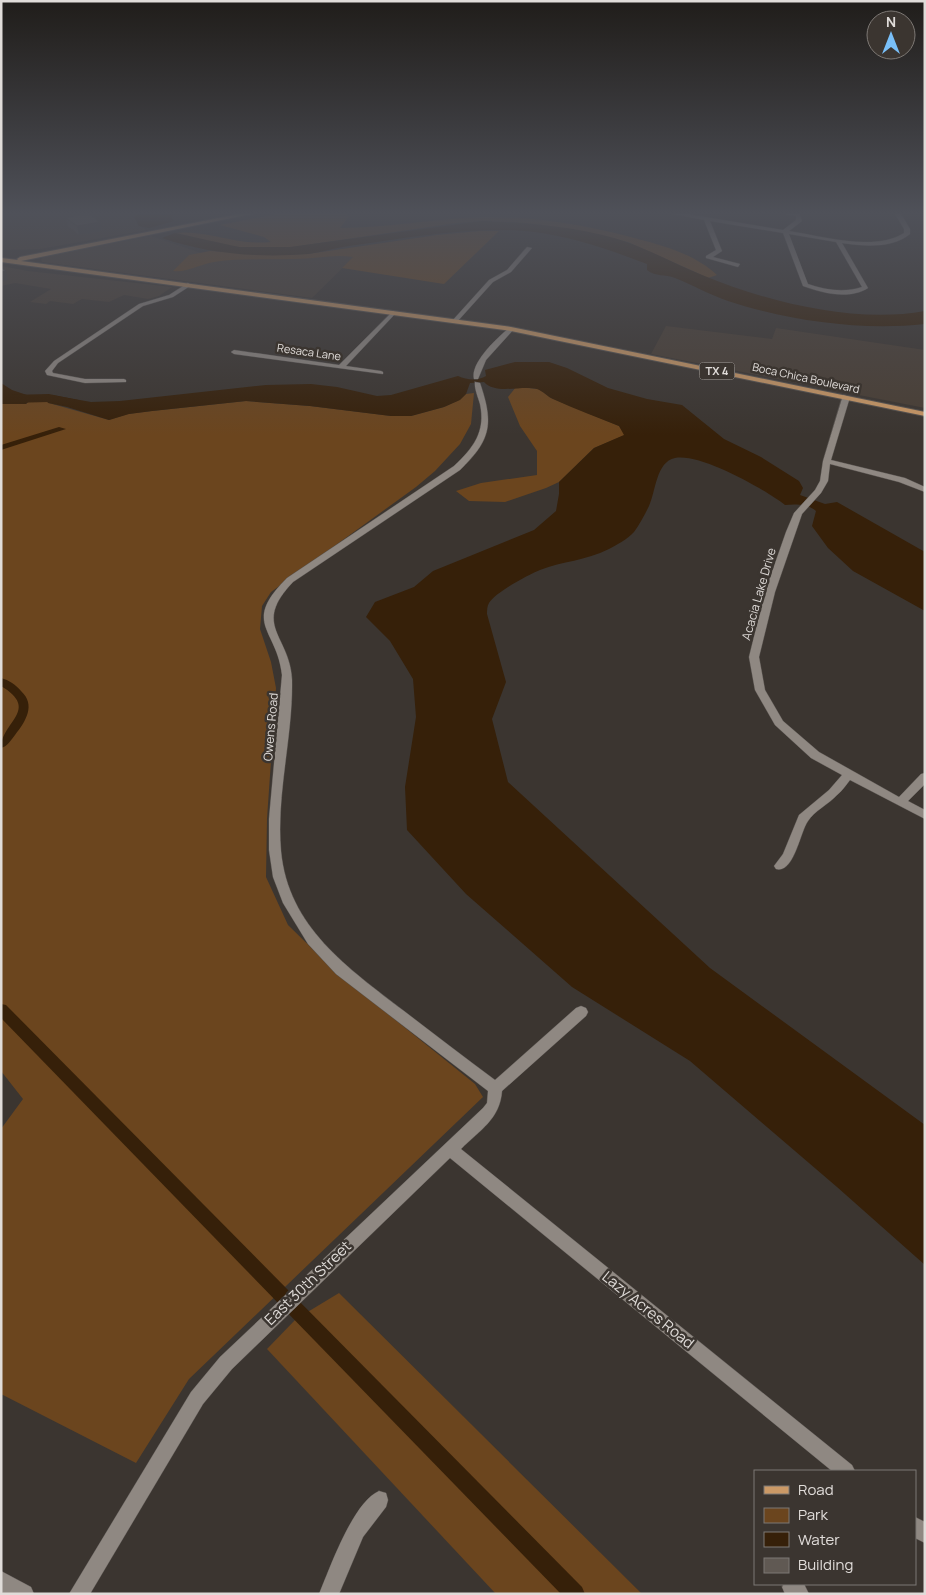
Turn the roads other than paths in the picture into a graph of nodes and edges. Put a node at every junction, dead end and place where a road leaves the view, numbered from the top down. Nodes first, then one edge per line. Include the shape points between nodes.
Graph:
1 (186, 286) edge
2 (198, 286) edge
3 (487, 286) edge
4 (809, 286) edge
5 (864, 286) edge
6 (393, 313) junction
7 (454, 322) junction
8 (511, 330) junction
9 (234, 352) dead end
10 (341, 367) junction
11 (381, 373) dead end
12 (124, 380) dead end
13 (846, 397) junction
14 (884, 405) junction
15 (925, 414) edge
16 (925, 419) edge
17 (827, 461) junction
18 (925, 490) edge
19 (848, 775) junction
20 (925, 777) edge
21 (901, 802) junction
22 (925, 815) edge
23 (780, 866) dead end
24 (580, 1012) dead end
25 (495, 1088) junction
26 (450, 1149) junction
27 (845, 1470) edge
28 (379, 1500) dead end
29 (1, 1581) edge
30 (794, 1585) edge
31 (24, 1594) edge
32 (79, 1594) edge
33 (329, 1594) edge
34 (799, 1594) edge

1 - 12 street via 171,296 141,305 56,362 48,372 67,380
2 - 6 main road, Boca Chica Boulevard / TX 4
3 - 7 street
4 - 5 street via 820,291 856,292
6 - 7 main road, Boca Chica Boulevard / TX 4
6 - 10 street
7 - 8 main road, Boca Chica Boulevard / TX 4
8 - 13 main road, Boca Chica Boulevard / TX 4
8 - 25 street, Owens Road via 479,365 475,374 486,419 485,434 471,456 290,580 268,610 268,624 286,667 275,850 279,877 289,903 313,941 342,970
9 - 10 street, Resaca Lane
10 - 11 street, Resaca Lane
13 - 14 main road, Boca Chica Boulevard / TX 4
13 - 17 street, Acacia Lake Drive
14 - 15 main road, Boca Chica Boulevard / TX 4
14 - 16 main road
17 - 18 street via 902,480
17 - 19 street, Acacia Lake Drive via 824,481 798,513 770,592 754,657 760,690 779,723 814,755
19 - 21 street, Acacia Lake Drive
19 - 23 street via 833,793 803,818
20 - 21 street
21 - 22 street, Acacia Lake Drive
24 - 25 street
25 - 26 street, East 30th Street via 494,1104 488,1114
26 - 27 street, Lazy Acres Road
26 - 32 street, East 30th Street via 256,1333 196,1398
28 - 33 street via 356,1530
29 - 31 street
30 - 34 street via 792,1588

